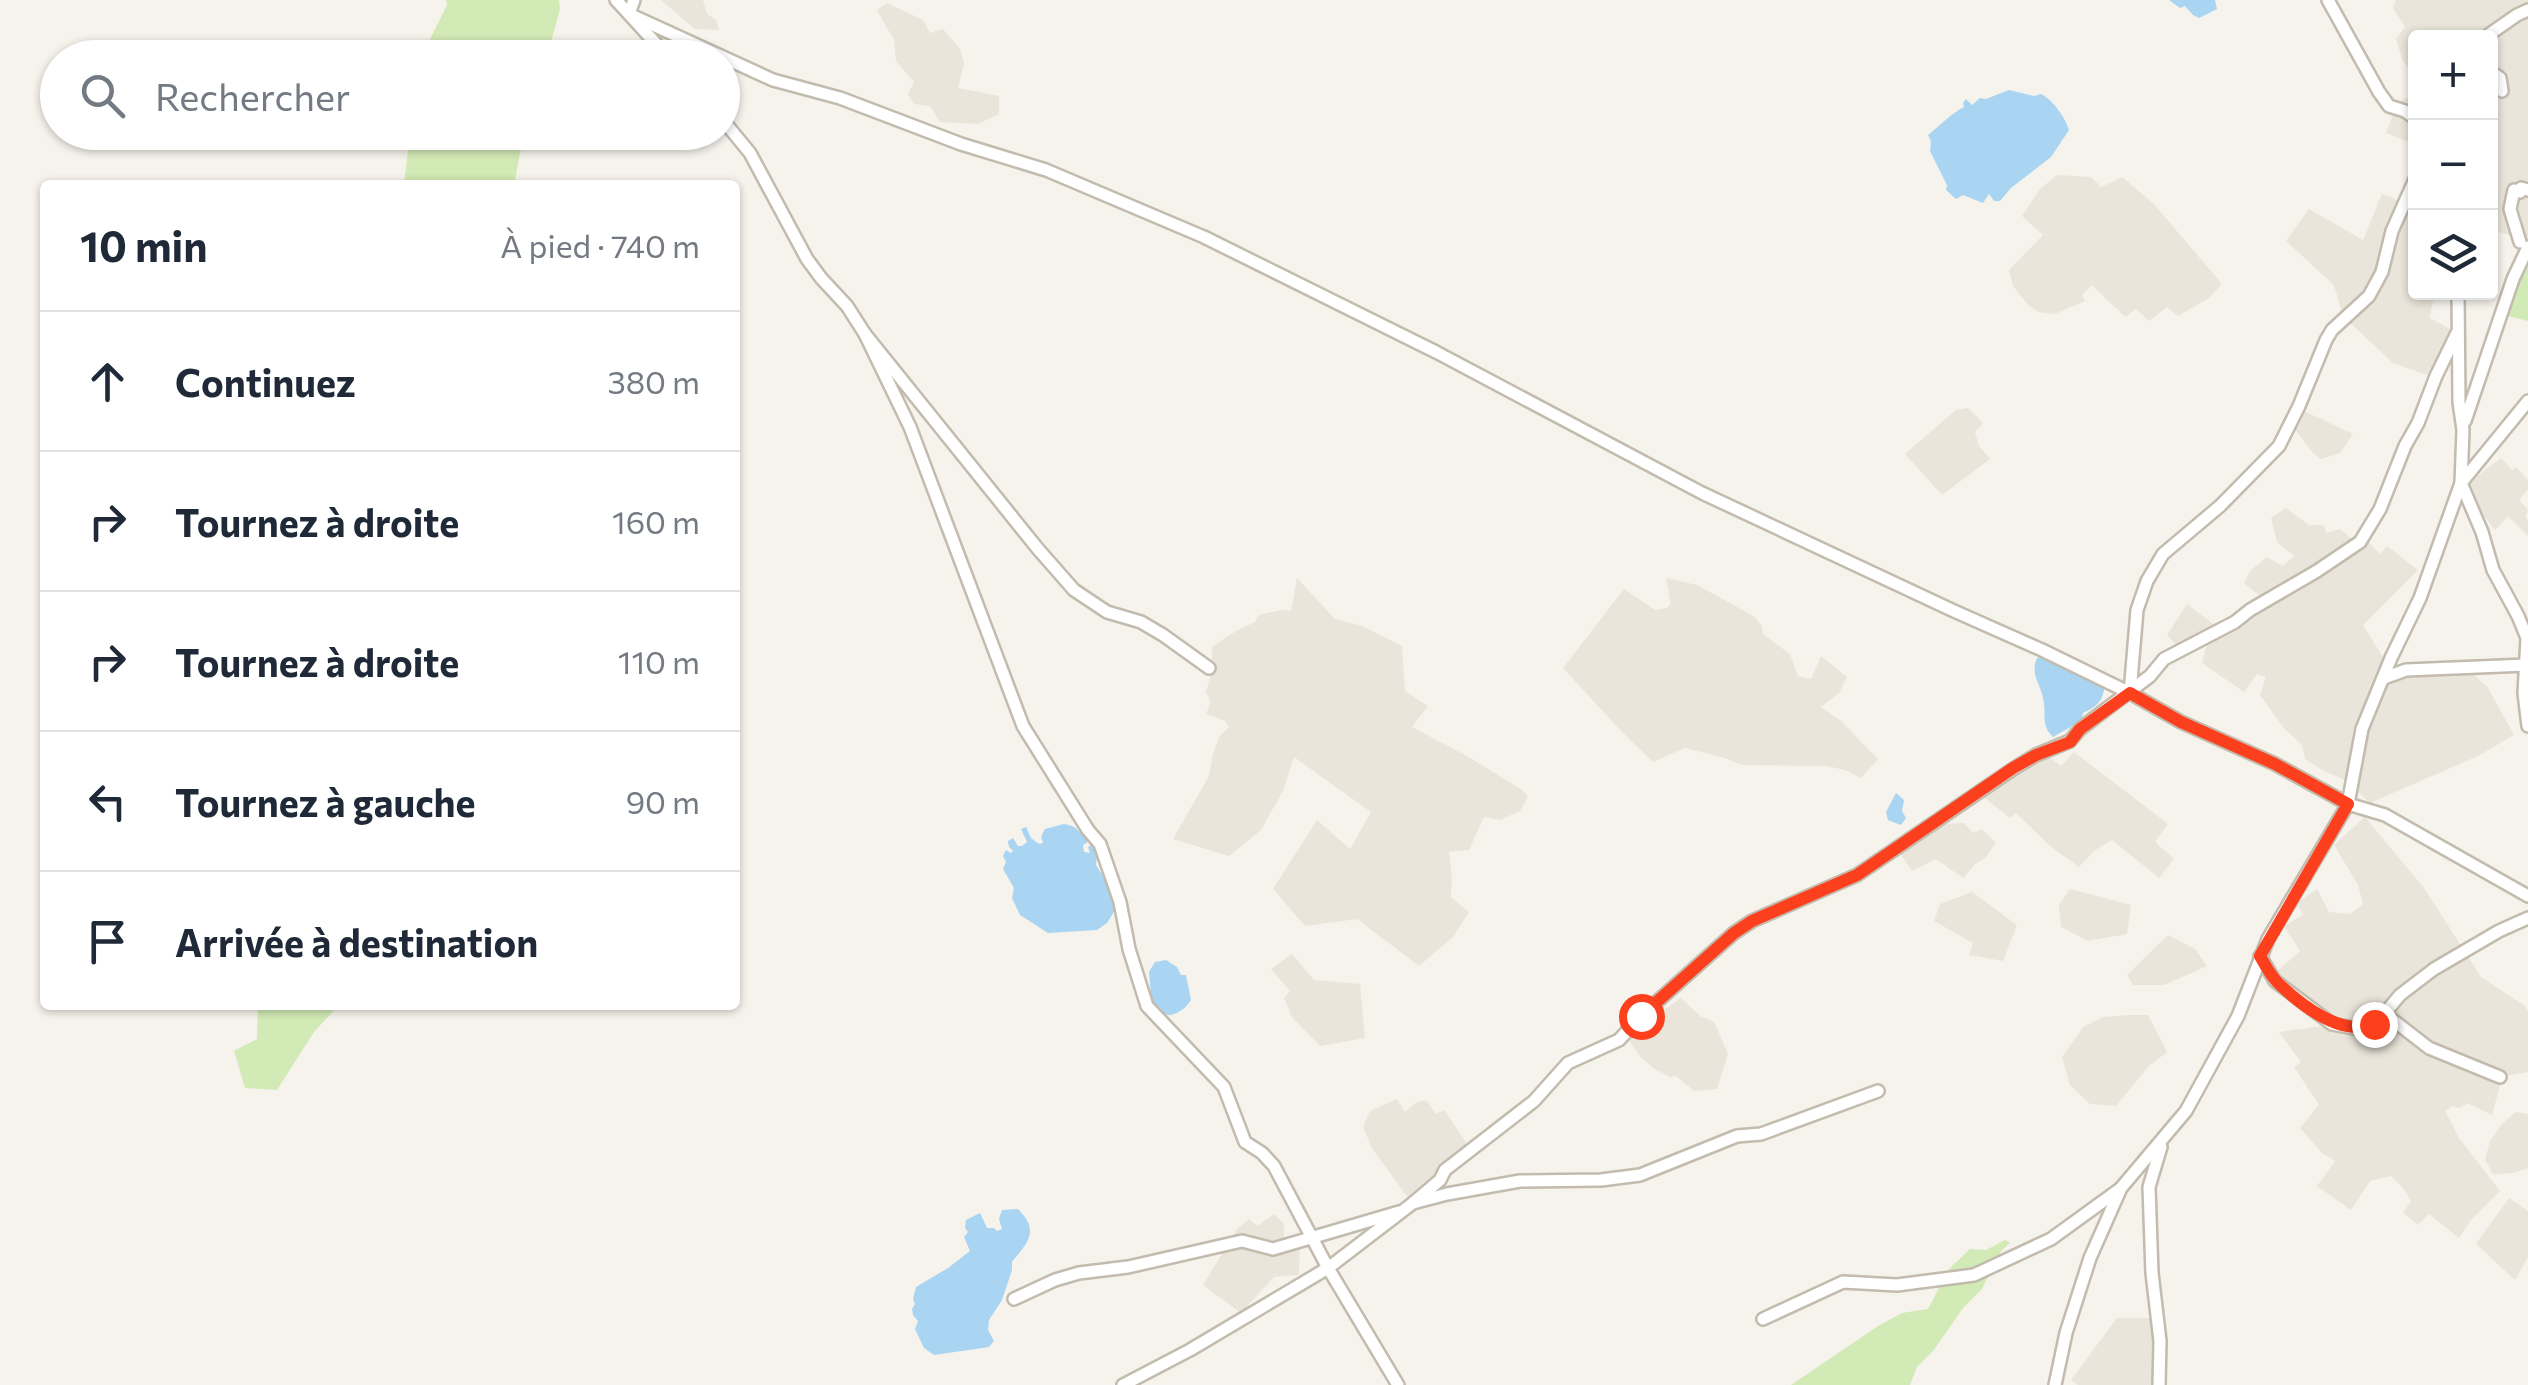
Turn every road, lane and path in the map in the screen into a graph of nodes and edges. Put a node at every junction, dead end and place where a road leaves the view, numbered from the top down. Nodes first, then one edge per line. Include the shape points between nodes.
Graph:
1 (616, 0) edge
2 (634, 0) edge
3 (2328, 0) edge
4 (2528, 10) edge
5 (630, 14) junction
6 (2495, 30) edge
7 (652, 40) edge
8 (686, 40) edge
9 (740, 65) edge
10 (2498, 76) edge
11 (2502, 90) dead end
12 (2408, 109) edge
13 (740, 141) edge
14 (2528, 190) edge
15 (2408, 195) edge
16 (2524, 244) edge
17 (2458, 300) edge
18 (2457, 333) junction
19 (866, 334) junction
20 (2528, 401) edge
21 (2464, 430) junction
22 (2461, 483) junction
23 (2526, 665) edge
24 (1209, 668) dead end
25 (2384, 678) junction
26 (2130, 693) junction
27 (2528, 726) edge
28 (2348, 804) junction
29 (2528, 896) edge
30 (2528, 918) edge
31 (2260, 956) junction
32 (2386, 1014) junction
33 (2500, 1077) dead end
34 (1878, 1092) dead end
35 (2165, 1138) junction
36 (1432, 1165) dead end
37 (1440, 1180) junction
38 (2121, 1188) junction
39 (1412, 1203) junction
40 (1399, 1212) junction
41 (1311, 1236) junction
42 (1328, 1268) junction
43 (1014, 1300) dead end
44 (1762, 1318) dead end
45 (1122, 1385) edge
46 (1398, 1385) edge
47 (2055, 1385) edge
48 (2159, 1385) edge

1 - 5 street
2 - 5 street
3 - 12 street via 2389,106
4 - 6 street
5 - 7 street
5 - 8 street
9 - 26 street via 1046,170 1204,237 1702,492
10 - 11 street
13 - 19 street via 808,259
14 - 16 street via 2514,190 2510,209
15 - 26 street via 2382,272 2369,296 2326,340 2279,446 2163,554 2138,610
16 - 21 street
17 - 18 street
18 - 21 street
18 - 26 street via 2360,542 2164,660
19 - 24 street via 1074,590 1107,612 1141,622
19 - 41 street via 910,427 1023,726 1100,844 1147,1006 1224,1087 1245,1142 1274,1166
20 - 22 street
21 - 22 street
22 - 23 street via 2527,638
22 - 25 street
23 - 25 street via 2406,670
23 - 27 street
25 - 28 street via 2362,730
26 - 28 street
26 - 37 street via 2070,742 2013,768 1857,875 1734,933 1618,1040 1568,1063 1534,1101
28 - 29 street via 2385,815
28 - 31 street
30 - 32 street via 2434,969
31 - 32 street via 2275,980 2332,1024 2369,1027
31 - 35 street via 2238,1016
32 - 33 street via 2429,1048
34 - 39 street via 1761,1134 1736,1136 1640,1175 1520,1181
35 - 38 street
35 - 48 street via 2149,1186
36 - 37 street
37 - 39 street
38 - 44 street via 2051,1240 1974,1275 1843,1282
38 - 47 street via 2090,1258
39 - 40 street
40 - 41 street
40 - 42 street
41 - 42 street
41 - 43 street via 1273,1249 1242,1241 1079,1273
42 - 45 street
42 - 46 street

